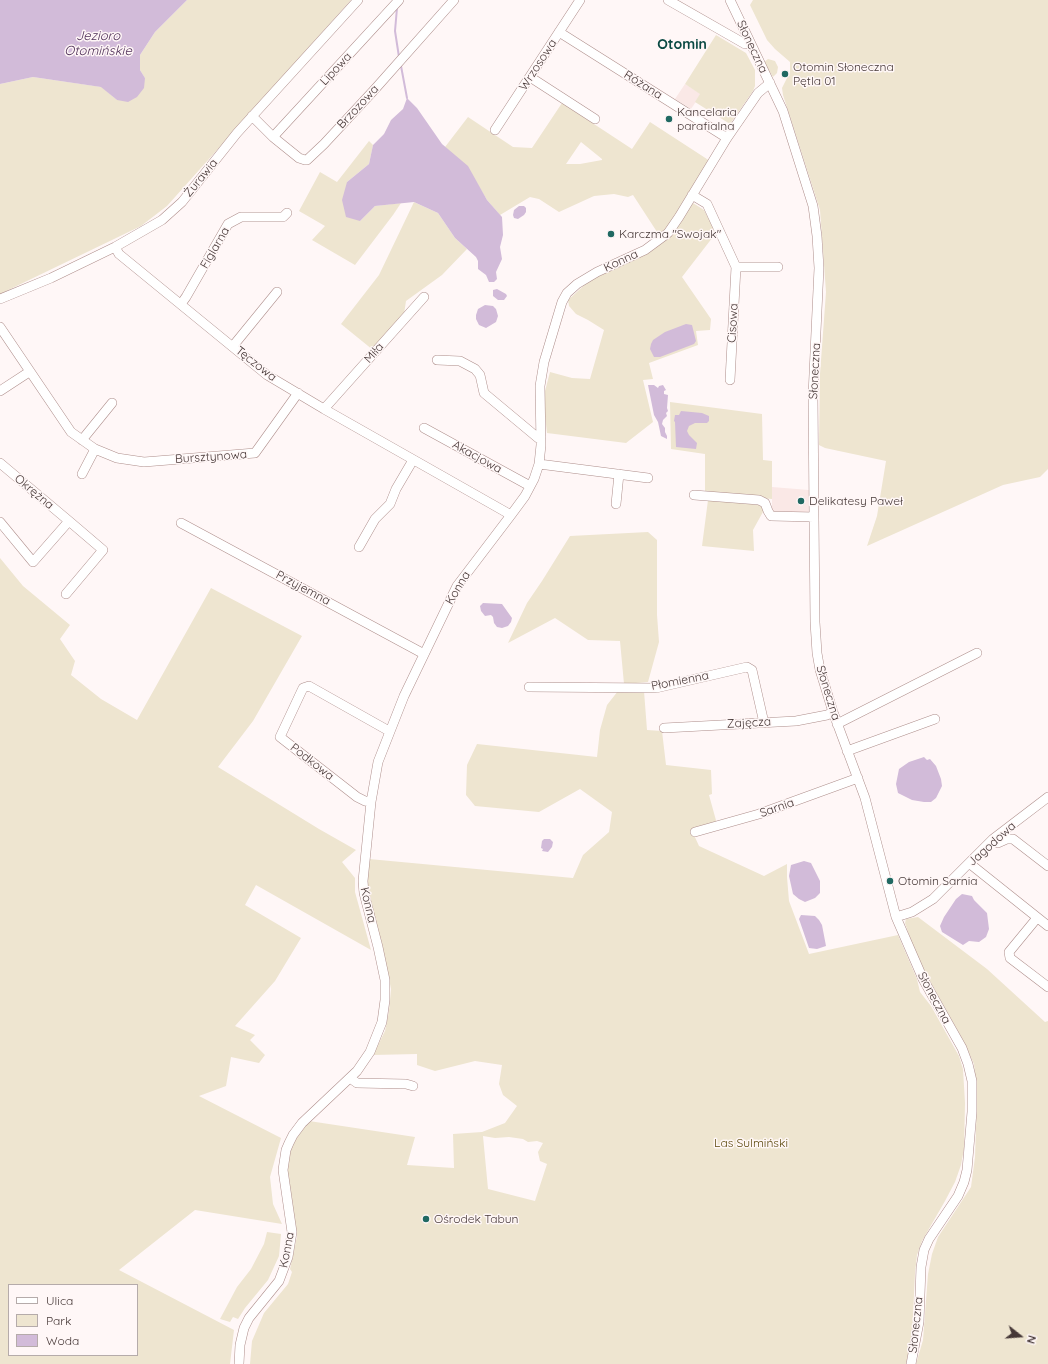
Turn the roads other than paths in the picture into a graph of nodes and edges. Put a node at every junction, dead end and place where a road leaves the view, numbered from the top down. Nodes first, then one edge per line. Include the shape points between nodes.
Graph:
1 (358, 0) edge
2 (399, 0) edge
3 (454, 0) edge
4 (580, 0) edge
5 (668, 0) edge
6 (730, 0) edge
7 (559, 32) junction
8 (750, 42) junction
9 (530, 77) junction
10 (770, 83) junction
11 (252, 116) junction
12 (594, 119) dead end
13 (494, 130) dead end
14 (273, 137) junction
15 (727, 138) junction
16 (692, 196) junction
17 (287, 213) dead end
18 (115, 247) junction
19 (736, 267) junction
20 (778, 267) dead end
21 (277, 292) dead end
22 (424, 297) dead end
23 (0, 299) edge
24 (181, 304) junction
25 (0, 327) edge
26 (233, 346) junction
27 (437, 360) dead end
28 (30, 372) junction
29 (730, 380) dead end
30 (0, 391) edge
31 (298, 393) junction
32 (112, 403) dead end
33 (324, 409) junction
34 (424, 428) dead end
35 (541, 437) junction
36 (82, 440) junction
37 (95, 449) junction
38 (413, 460) junction
39 (0, 463) edge
40 (539, 464) junction
41 (82, 474) dead end
42 (619, 474) junction
43 (648, 478) dead end
44 (530, 486) junction
45 (694, 495) dead end
46 (616, 504) dead end
47 (511, 515) junction
48 (814, 517) junction
49 (68, 520) junction
50 (0, 522) edge
51 (181, 522) dead end
52 (359, 548) dead end
53 (66, 594) dead end
54 (977, 653) dead end
55 (424, 654) junction
56 (529, 687) dead end
57 (833, 712) junction
58 (935, 719) dead end
59 (764, 723) junction
60 (837, 724) junction
61 (664, 728) dead end
62 (389, 731) junction
63 (847, 751) junction
64 (858, 778) junction
65 (1048, 797) edge
66 (371, 802) junction
67 (695, 832) dead end
68 (993, 839) junction
69 (969, 863) junction
70 (1048, 866) edge
71 (896, 916) junction
72 (1037, 918) junction
73 (1048, 926) edge
74 (1048, 987) edge
75 (350, 1078) junction
76 (413, 1086) dead end
77 (239, 1364) edge
78 (911, 1364) edge

1 - 11 street, Żurawia
2 - 14 street, Lipowa
3 - 14 street, Brzozowa via 307,160 299,158
4 - 7 street, Wrzosowa
5 - 8 street via 744,44
6 - 8 street, Słoneczna
7 - 9 street, Wrzosowa
7 - 15 street, Różana
8 - 10 street, Słoneczna
9 - 12 street
9 - 13 street, Wrzosowa
10 - 15 street, Konna via 758,93
10 - 48 street, Słoneczna via 783,111 808,191 819,248 813,395
11 - 14 street, Brzozowa
11 - 18 street, Żurawia via 173,211 155,225
15 - 16 street, Konna
16 - 19 street, Cisowa via 707,204
16 - 35 street, Konna via 671,229 661,239 645,250 590,276 564,297 542,373
17 - 24 street, Figlarna via 283,217 241,217 228,224
18 - 23 street, Żurawia
18 - 24 street, Tęczowa via 119,254
19 - 20 street
19 - 29 street, Cisowa
21 - 26 street
22 - 33 street, Miła
24 - 26 street, Tęczowa
25 - 28 street, Bursztynowa
26 - 31 street, Tęczowa via 267,375
27 - 35 street via 460,361 475,369 480,375 484,393 538,438
28 - 30 street
28 - 36 street, Bursztynowa via 71,432
31 - 33 street, Tęczowa
31 - 37 street, Bursztynowa via 255,453 144,462 117,458
32 - 36 street
33 - 38 street, Tęczowa
34 - 44 street, Akacjowa
35 - 40 street, Konna
36 - 37 street, Bursztynowa
37 - 41 street
38 - 47 street, Tęczowa
38 - 52 street via 390,504 375,519
39 - 49 street, Okrężna
40 - 42 street
40 - 44 street, Konna
42 - 43 street
42 - 46 street
44 - 47 street, Konna
45 - 48 street via 758,500 765,502 771,516
47 - 55 street, Konna via 457,586
48 - 57 street, Słoneczna via 817,652 821,675
49 - 50 street via 33,562
49 - 53 street, Okrężna via 104,550
51 - 55 street, Przyjemna
54 - 60 street
55 - 62 street, Konna
56 - 59 street, Płomienna via 656,688 747,667 752,670
57 - 59 street, Zajęcza via 796,721
57 - 60 street, Słoneczna
58 - 63 street
59 - 61 street, Zajęcza
60 - 63 street, Słoneczna
62 - 66 street, Konna via 378,762
62 - 66 street, Podkowa via 309,686 303,688 280,737 357,797
63 - 64 street, Słoneczna
64 - 67 street, Sarnia via 759,814
64 - 71 street, Słoneczna
65 - 68 street, Jagodowa
66 - 75 street, Konna via 363,881 382,961 385,1000 377,1038 364,1062
68 - 69 street, Jagodowa
68 - 70 street via 998,843 1013,839
69 - 71 street, Jagodowa via 933,899 912,912
69 - 72 street
71 - 78 street, Słoneczna via 923,979 967,1060 972,1081 969,1152 964,1182 958,1196 929,1239 923,1256 919,1322
72 - 73 street
72 - 74 street via 1009,952 1010,958
75 - 76 street via 357,1083
75 - 77 street, Konna via 299,1126 286,1150 283,1177 292,1232 288,1257 279,1281 244,1328

